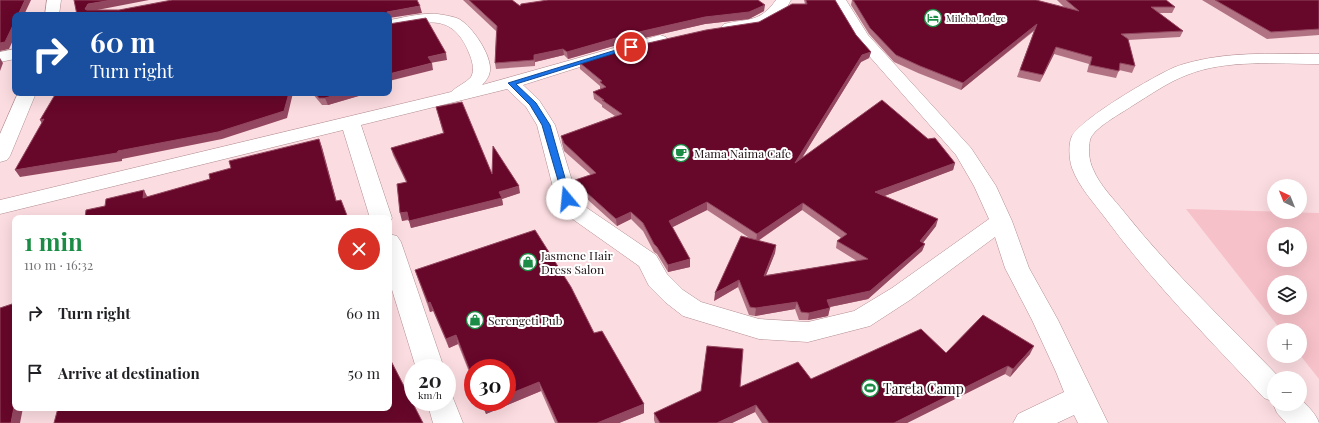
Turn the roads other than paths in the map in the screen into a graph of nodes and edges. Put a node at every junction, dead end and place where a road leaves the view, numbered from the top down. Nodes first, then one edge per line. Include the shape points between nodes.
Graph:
1 (54, 0) edge
2 (784, 0) edge
3 (839, 0) edge
4 (52, 12) edge
5 (392, 24) edge
6 (711, 29) edge
7 (675, 37) edge
8 (12, 55) edge
9 (0, 58) edge
10 (1319, 59) edge
11 (511, 83) junction
12 (458, 95) junction
13 (26, 96) edge
14 (350, 121) junction
15 (0, 156) edge
16 (0, 206) edge
17 (380, 215) edge
18 (1001, 222) junction
19 (392, 253) edge
20 (427, 359) edge
21 (1267, 383) edge
22 (1080, 398) junction
23 (444, 411) edge
24 (1294, 411) edge
25 (448, 423) edge
26 (1028, 423) edge
27 (1093, 423) edge
28 (1305, 423) edge

1 - 4 street
2 - 6 street via 775,13 761,21
3 - 18 street via 862,38 964,152 985,186
5 - 12 street via 443,19 455,23 468,36 481,61 482,69 480,77
7 - 11 street via 631,47
8 - 9 street
10 - 21 street via 1240,60 1210,63 1181,71 1147,89 1093,124 1081,137 1079,150 1082,168 1090,183 1130,235
11 - 12 street
11 - 18 street via 533,104 546,125 567,199 579,212 648,261 658,280 692,309 759,329 808,332 861,319 901,294
12 - 14 street
13 - 15 street
14 - 16 street
14 - 17 street
18 - 22 street via 1017,268 1067,365
19 - 20 street
22 - 26 street
22 - 27 street
23 - 25 street
24 - 28 street

